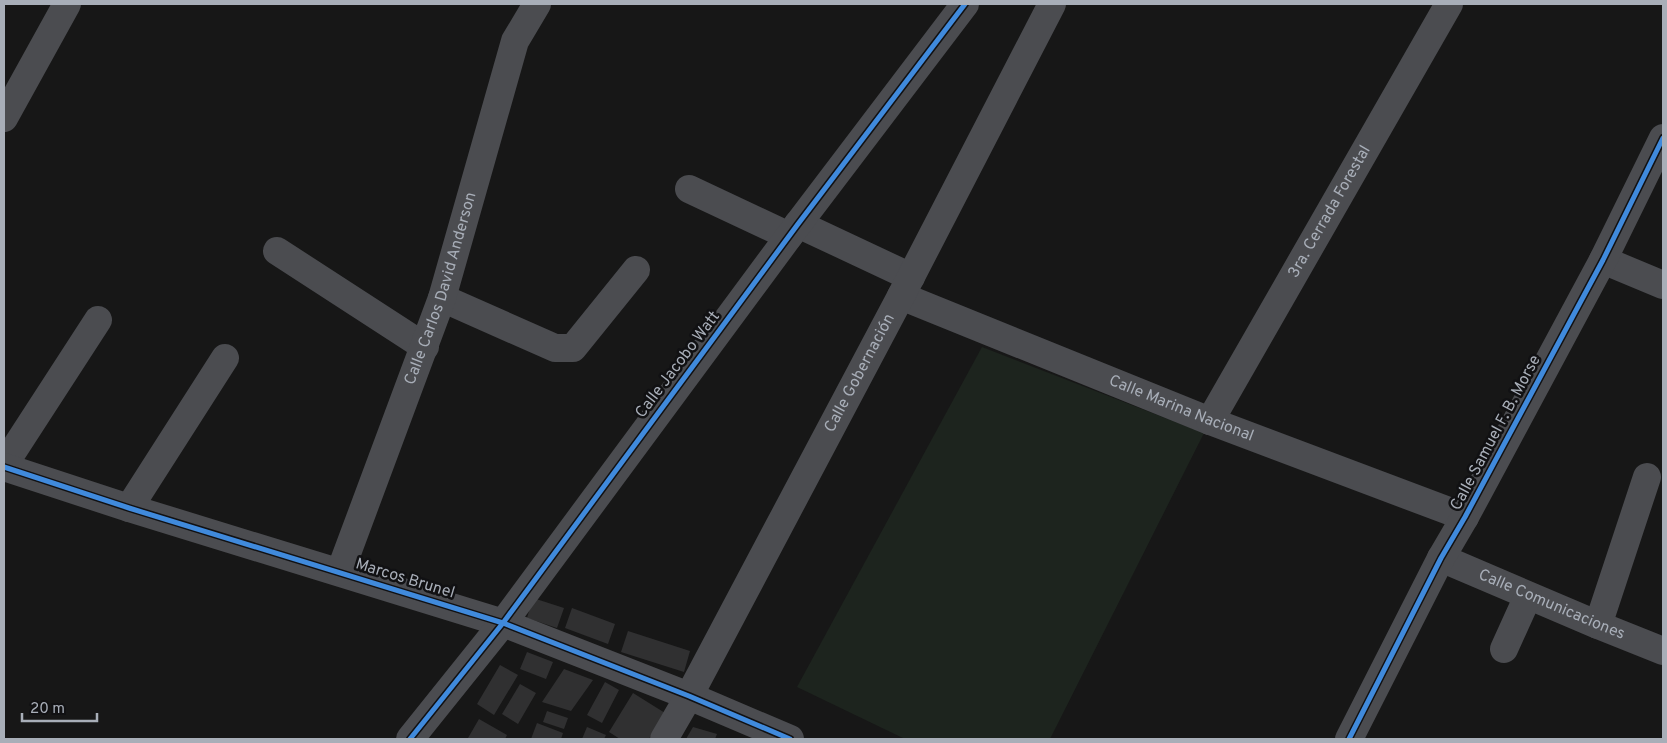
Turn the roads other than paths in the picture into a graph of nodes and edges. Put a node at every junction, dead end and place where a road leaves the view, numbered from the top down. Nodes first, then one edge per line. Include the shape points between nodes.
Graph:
1 (67, 4) edge
2 (537, 4) edge
3 (965, 4) edge
4 (1052, 4) edge
5 (1449, 4) edge
6 (4, 118) edge
7 (1663, 138) edge
8 (689, 189) dead end
9 (794, 230) junction
10 (277, 250) dead end
11 (1603, 260) junction
12 (636, 270) dead end
13 (1663, 285) edge
14 (906, 286) junction
15 (442, 298) junction
16 (98, 320) dead end
17 (425, 347) junction
18 (225, 358) dead end
19 (1210, 421) junction
20 (4, 466) edge
21 (1647, 477) dead end
22 (130, 508) junction
23 (1465, 517) junction
24 (1441, 558) junction
25 (340, 572) junction
26 (1528, 596) junction
27 (503, 622) junction
28 (1598, 625) junction
29 (1504, 649) dead end
30 (1663, 651) edge
31 (689, 696) junction
32 (410, 739) edge
33 (664, 739) edge
34 (790, 739) edge
35 (1349, 739) edge

1 - 6 street
2 - 15 street, Calle Carlos David Anderson via 515,41
3 - 9 street, Calle Jacobo Watt
4 - 14 street, Calle Gobernación
5 - 19 street, 3ra. Cerrada Forestal
7 - 11 street, Calle Samuel F. B. Morse
8 - 9 street, Calle Marina Nacional
9 - 14 street, Calle Marina Nacional
9 - 27 street, Calle Jacobo Watt
10 - 17 street
11 - 13 street
11 - 23 street, Calle Samuel F. B. Morse
12 - 15 street via 573,348 555,348
14 - 19 street, Calle Marina Nacional
14 - 31 street, Calle Gobernación
15 - 17 street, Calle Carlos David Anderson
16 - 20 street
17 - 25 street, Calle Carlos David Anderson
18 - 22 street
19 - 23 street, Calle Marina Nacional
20 - 22 street, Marcos Brunel
21 - 28 street
22 - 25 street, Marcos Brunel
23 - 24 street, Calle Samuel F. B. Morse
24 - 26 street, Calle Comunicaciones
24 - 35 street, Calle Samuel F. B. Morse
25 - 27 street, Marcos Brunel
26 - 28 street, Calle Comunicaciones
26 - 29 street
27 - 31 street, Marcos Brunel
27 - 32 street, Calle Jacobo Watt
28 - 30 street, Calle Comunicaciones
31 - 33 street, Calle Gobernación
31 - 34 street, Marcos Brunel

